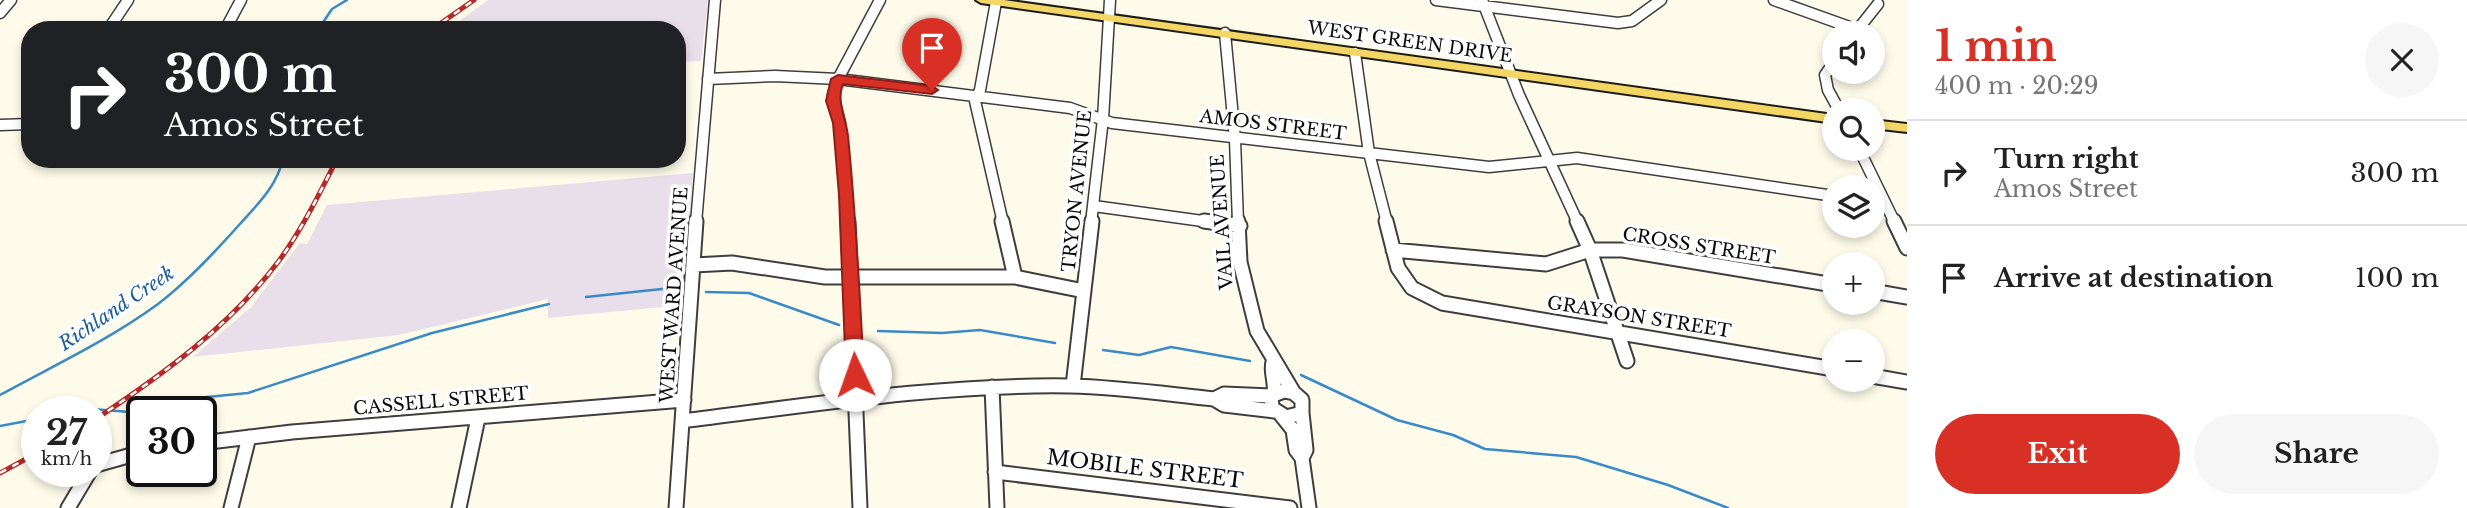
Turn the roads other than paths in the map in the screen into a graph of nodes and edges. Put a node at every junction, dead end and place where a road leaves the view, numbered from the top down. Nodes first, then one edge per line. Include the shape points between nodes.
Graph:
1 (11, 0) edge
2 (128, 0) edge
3 (241, 0) edge
4 (715, 0) edge
5 (880, 0) edge
6 (981, 0) edge
7 (1110, 0) edge
8 (1436, 0) edge
9 (1661, 0) edge
10 (1774, 0) edge
11 (996, 2) junction
12 (1483, 3) edge
13 (1878, 4) dead end
14 (0, 13) edge
15 (1107, 18) junction
16 (114, 21) edge
17 (230, 21) edge
18 (1830, 21) edge
19 (1864, 21) edge
20 (1225, 33) junction
21 (1355, 53) junction
22 (1511, 73) junction
23 (708, 79) junction
24 (838, 79) junction
25 (978, 95) junction
26 (1822, 117) edge
27 (1103, 119) junction
28 (21, 124) edge
29 (0, 125) edge
30 (1885, 125) edge
31 (1907, 128) edge
32 (1235, 139) junction
33 (1368, 153) junction
34 (1548, 158) junction
35 (1822, 194) edge
36 (1094, 206) junction
37 (1885, 213) edge
38 (1240, 226) junction
39 (1907, 248) edge
40 (1393, 250) junction
41 (1590, 250) junction
42 (694, 265) junction
43 (850, 277) junction
44 (1015, 277) junction
45 (1822, 283) edge
46 (1084, 291) junction
47 (1885, 293) edge
48 (1907, 297) edge
49 (1618, 331) junction
50 (1627, 361) dead end
51 (1273, 362) junction
52 (1822, 367) edge
53 (1885, 378) edge
54 (1907, 382) edge
55 (1073, 386) junction
56 (992, 387) junction
57 (1294, 393) junction
58 (1273, 394) junction
59 (1214, 399) junction
60 (684, 400) junction
61 (856, 400) junction
62 (1278, 413) junction
63 (1302, 413) junction
64 (478, 418) junction
65 (682, 421) junction
66 (249, 437) junction
67 (217, 441) edge
68 (1302, 458) junction
69 (995, 472) junction
70 (80, 487) edge
71 (68, 508) edge
72 (231, 508) edge
73 (459, 508) edge
74 (676, 508) edge
75 (860, 508) edge
76 (997, 508) edge
77 (1290, 508) edge
78 (1309, 508) edge

1 - 14 street
2 - 16 street
3 - 17 street
4 - 23 street, WEST WARD AVENUE
5 - 24 street
6 - 11 main road, WEST GREEN DRIVE
7 - 15 street, TRYON AVENUE
8 - 12 street
9 - 12 street via 1625,23
10 - 18 street
11 - 15 main road, WEST GREEN DRIVE
11 - 25 street
12 - 22 street
13 - 19 street
15 - 20 main road, WEST GREEN DRIVE
15 - 27 street, TRYON AVENUE
20 - 21 main road, WEST GREEN DRIVE
20 - 32 street, VAIL AVENUE
21 - 22 main road, WEST GREEN DRIVE
21 - 33 street
22 - 26 main road, WEST GREEN DRIVE
22 - 34 street
23 - 24 street, AMOS STREET
23 - 42 street, WEST WARD AVENUE
24 - 25 street, AMOS STREET
24 - 43 street via 833,101 843,145
25 - 27 street, AMOS STREET via 1070,108
25 - 44 street via 975,102
27 - 32 street, AMOS STREET
27 - 36 street, TRYON AVENUE
28 - 29 street
30 - 31 main road
32 - 33 street, AMOS STREET
32 - 38 street, VAIL AVENUE
33 - 34 street, AMOS STREET via 1489,167
33 - 40 street
34 - 35 street, AMOS STREET via 1611,162
34 - 41 street
36 - 38 street
36 - 46 street, TRYON AVENUE
37 - 39 street
38 - 51 street, VAIL AVENUE via 1244,291 1256,331
40 - 41 street, CROSS STREET via 1546,264
40 - 49 street, GRAYSON STREET via 1403,278 1439,302
41 - 45 street, CROSS STREET via 1622,250
41 - 49 street
42 - 43 street via 732,263 804,276
42 - 60 street, WEST WARD AVENUE
43 - 44 street
43 - 61 street
44 - 46 street
46 - 55 street, TRYON AVENUE
47 - 48 street
49 - 50 street
49 - 52 street, GRAYSON STREET
51 - 57 street, VAIL AVENUE
51 - 58 street, VAIL AVENUE
53 - 54 street
55 - 56 street
55 - 59 street
56 - 61 street
56 - 69 street
57 - 58 street
57 - 63 street via 1304,404
58 - 59 street via 1224,394
58 - 62 street via 1270,403
59 - 62 street via 1224,405
60 - 64 street, CASSELL STREET
60 - 65 street, WEST WARD AVENUE
61 - 65 street
61 - 75 street
62 - 63 street via 1293,417
62 - 68 street via 1293,430
63 - 68 street via 1306,450
64 - 66 street, CASSELL STREET
64 - 73 street
65 - 74 street, WEST WARD AVENUE
66 - 67 street, CASSELL STREET
66 - 72 street
68 - 78 street
69 - 76 street
69 - 77 street, MOBILE STREET
70 - 71 street

